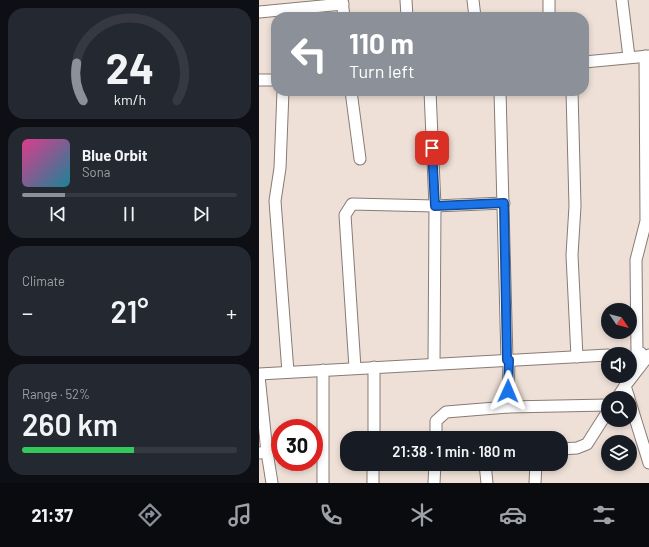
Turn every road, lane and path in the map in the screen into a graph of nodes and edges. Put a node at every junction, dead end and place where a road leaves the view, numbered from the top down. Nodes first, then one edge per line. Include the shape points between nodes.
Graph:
1 (406, 0) edge
2 (473, 0) edge
3 (549, 0) edge
4 (622, 0) edge
5 (342, 2) edge
6 (259, 12) edge
7 (343, 12) edge
8 (407, 12) edge
9 (474, 12) edge
10 (549, 12) edge
11 (647, 56) edge
12 (629, 58) junction
13 (589, 62) edge
14 (259, 80) edge
15 (271, 80) edge
16 (283, 96) edge
17 (352, 96) edge
18 (430, 96) edge
19 (500, 96) edge
20 (572, 96) edge
21 (360, 159) dead end
22 (504, 203) junction
23 (435, 206) junction
24 (632, 347) edge
25 (637, 353) edge
26 (637, 354) edge
27 (649, 354) edge
28 (601, 355) edge
29 (577, 357) junction
30 (509, 360) junction
31 (434, 364) junction
32 (641, 366) junction
33 (374, 367) junction
34 (355, 368) junction
35 (323, 370) junction
36 (288, 372) junction
37 (259, 375) edge
38 (625, 386) junction
39 (622, 391) edge
40 (627, 391) edge
41 (601, 405) edge
42 (508, 407) junction
43 (601, 422) edge
44 (637, 424) edge
45 (373, 431) edge
46 (436, 431) edge
47 (568, 449) edge
48 (263, 453) edge
49 (649, 463) edge
50 (373, 471) edge
51 (435, 471) edge
52 (486, 471) edge
53 (536, 471) edge
54 (272, 483) edge
55 (323, 483) edge
56 (373, 483) edge
57 (435, 483) edge
58 (487, 483) edge
59 (535, 483) edge

1 - 8 street
2 - 9 street
3 - 10 street
4 - 12 street
5 - 6 street
5 - 7 street
11 - 12 street
11 - 24 street via 646,221 636,260
12 - 13 street
14 - 15 street
16 - 36 street via 280,168 275,200
17 - 21 street
18 - 23 street
19 - 22 street
20 - 29 street via 575,206 572,256
22 - 23 street
22 - 30 street
23 - 31 street
23 - 34 street via 352,204 345,215
25 - 32 street via 641,353
26 - 27 street
27 - 32 street
28 - 29 street
29 - 30 street
30 - 31 street
30 - 42 street
31 - 33 street
32 - 38 street
33 - 34 street
33 - 45 street
34 - 35 street
35 - 36 street
35 - 55 street
36 - 37 street
37 - 48 street
38 - 39 street
38 - 40 street
41 - 42 street
42 - 46 street via 446,412 436,421
43 - 47 street via 587,444
44 - 49 street
48 - 54 street
50 - 56 street
51 - 57 street
52 - 58 street
53 - 59 street

